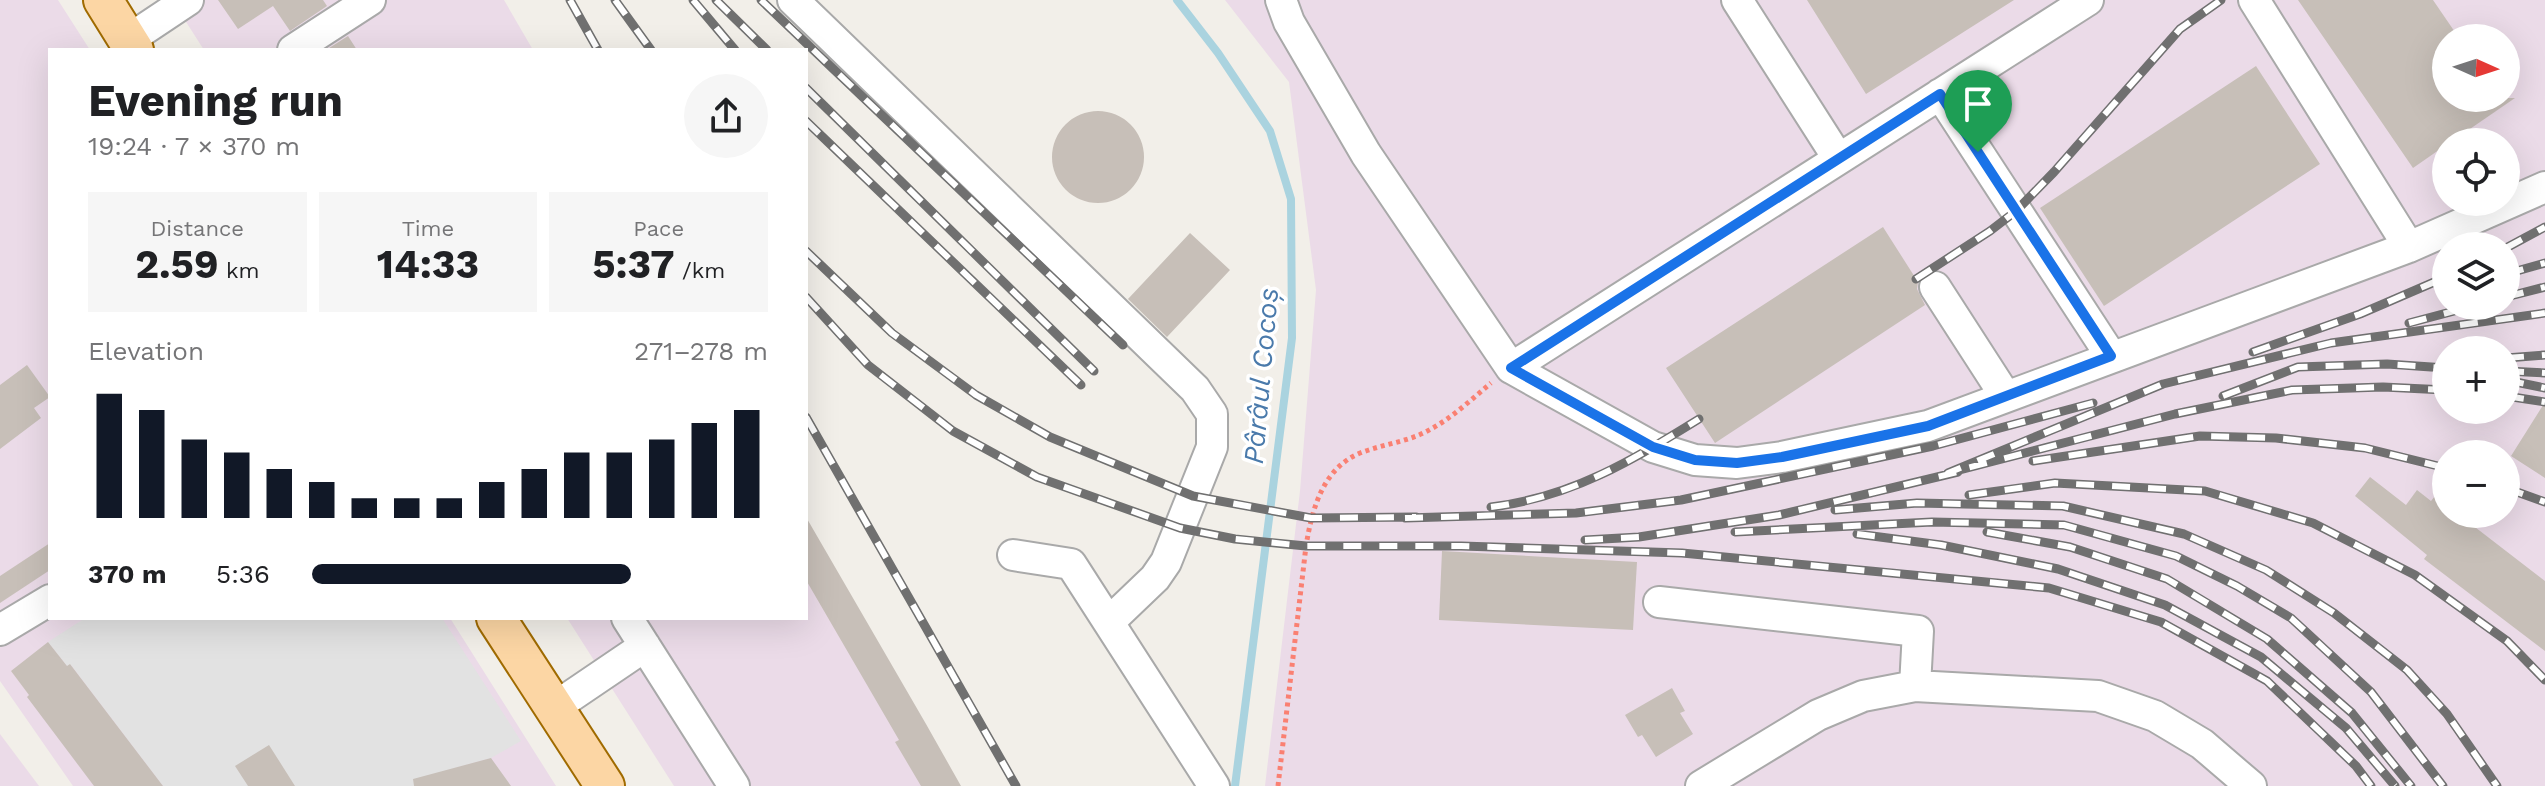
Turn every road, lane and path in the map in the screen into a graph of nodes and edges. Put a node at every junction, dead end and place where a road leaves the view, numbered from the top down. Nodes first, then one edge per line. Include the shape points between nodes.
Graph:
1 (103, 0) edge
2 (188, 0) edge
3 (370, 0) edge
4 (793, 0) edge
5 (1281, 0) edge
6 (1737, 0) edge
7 (2088, 0) edge
8 (2254, 0) edge
9 (131, 45) edge
10 (296, 48) edge
11 (1940, 94) junction
12 (1838, 158) junction
13 (2545, 187) edge
14 (2409, 247) junction
15 (1935, 287) dead end
16 (2111, 356) junction
17 (1511, 368) junction
18 (2006, 397) junction
19 (1013, 555) dead end
20 (48, 601) edge
21 (1659, 602) dead end
22 (497, 620) edge
23 (628, 620) edge
24 (1109, 622) junction
25 (0, 630) edge
26 (645, 646) junction
27 (1915, 686) junction
28 (555, 707) junction
29 (1209, 779) edge
30 (605, 786) edge
31 (734, 786) edge
32 (1278, 786) edge
33 (1701, 786) edge
34 (2251, 786) edge

1 - 9 main road
2 - 9 lane
3 - 10 lane
4 - 24 lane via 1205,400 1212,414 1212,447 1174,545 1155,578
5 - 17 lane via 1366,154
6 - 12 lane
7 - 11 lane
8 - 14 lane
11 - 12 lane
11 - 16 lane
12 - 17 lane
13 - 14 lane
14 - 16 lane
15 - 18 lane
16 - 18 lane
17 - 18 lane via 1653,447 1695,460 1737,463 1928,426
17 - 32 path via 1432,429 1357,454 1332,473 1319,496 1306,546
19 - 24 lane via 1071,564
20 - 25 lane
21 - 27 lane via 1918,631
22 - 28 main road
23 - 26 lane
24 - 29 lane
26 - 28 lane
26 - 31 lane
27 - 33 lane via 1863,696 1818,715
27 - 34 lane via 2098,696 2155,716 2202,744
28 - 30 main road

